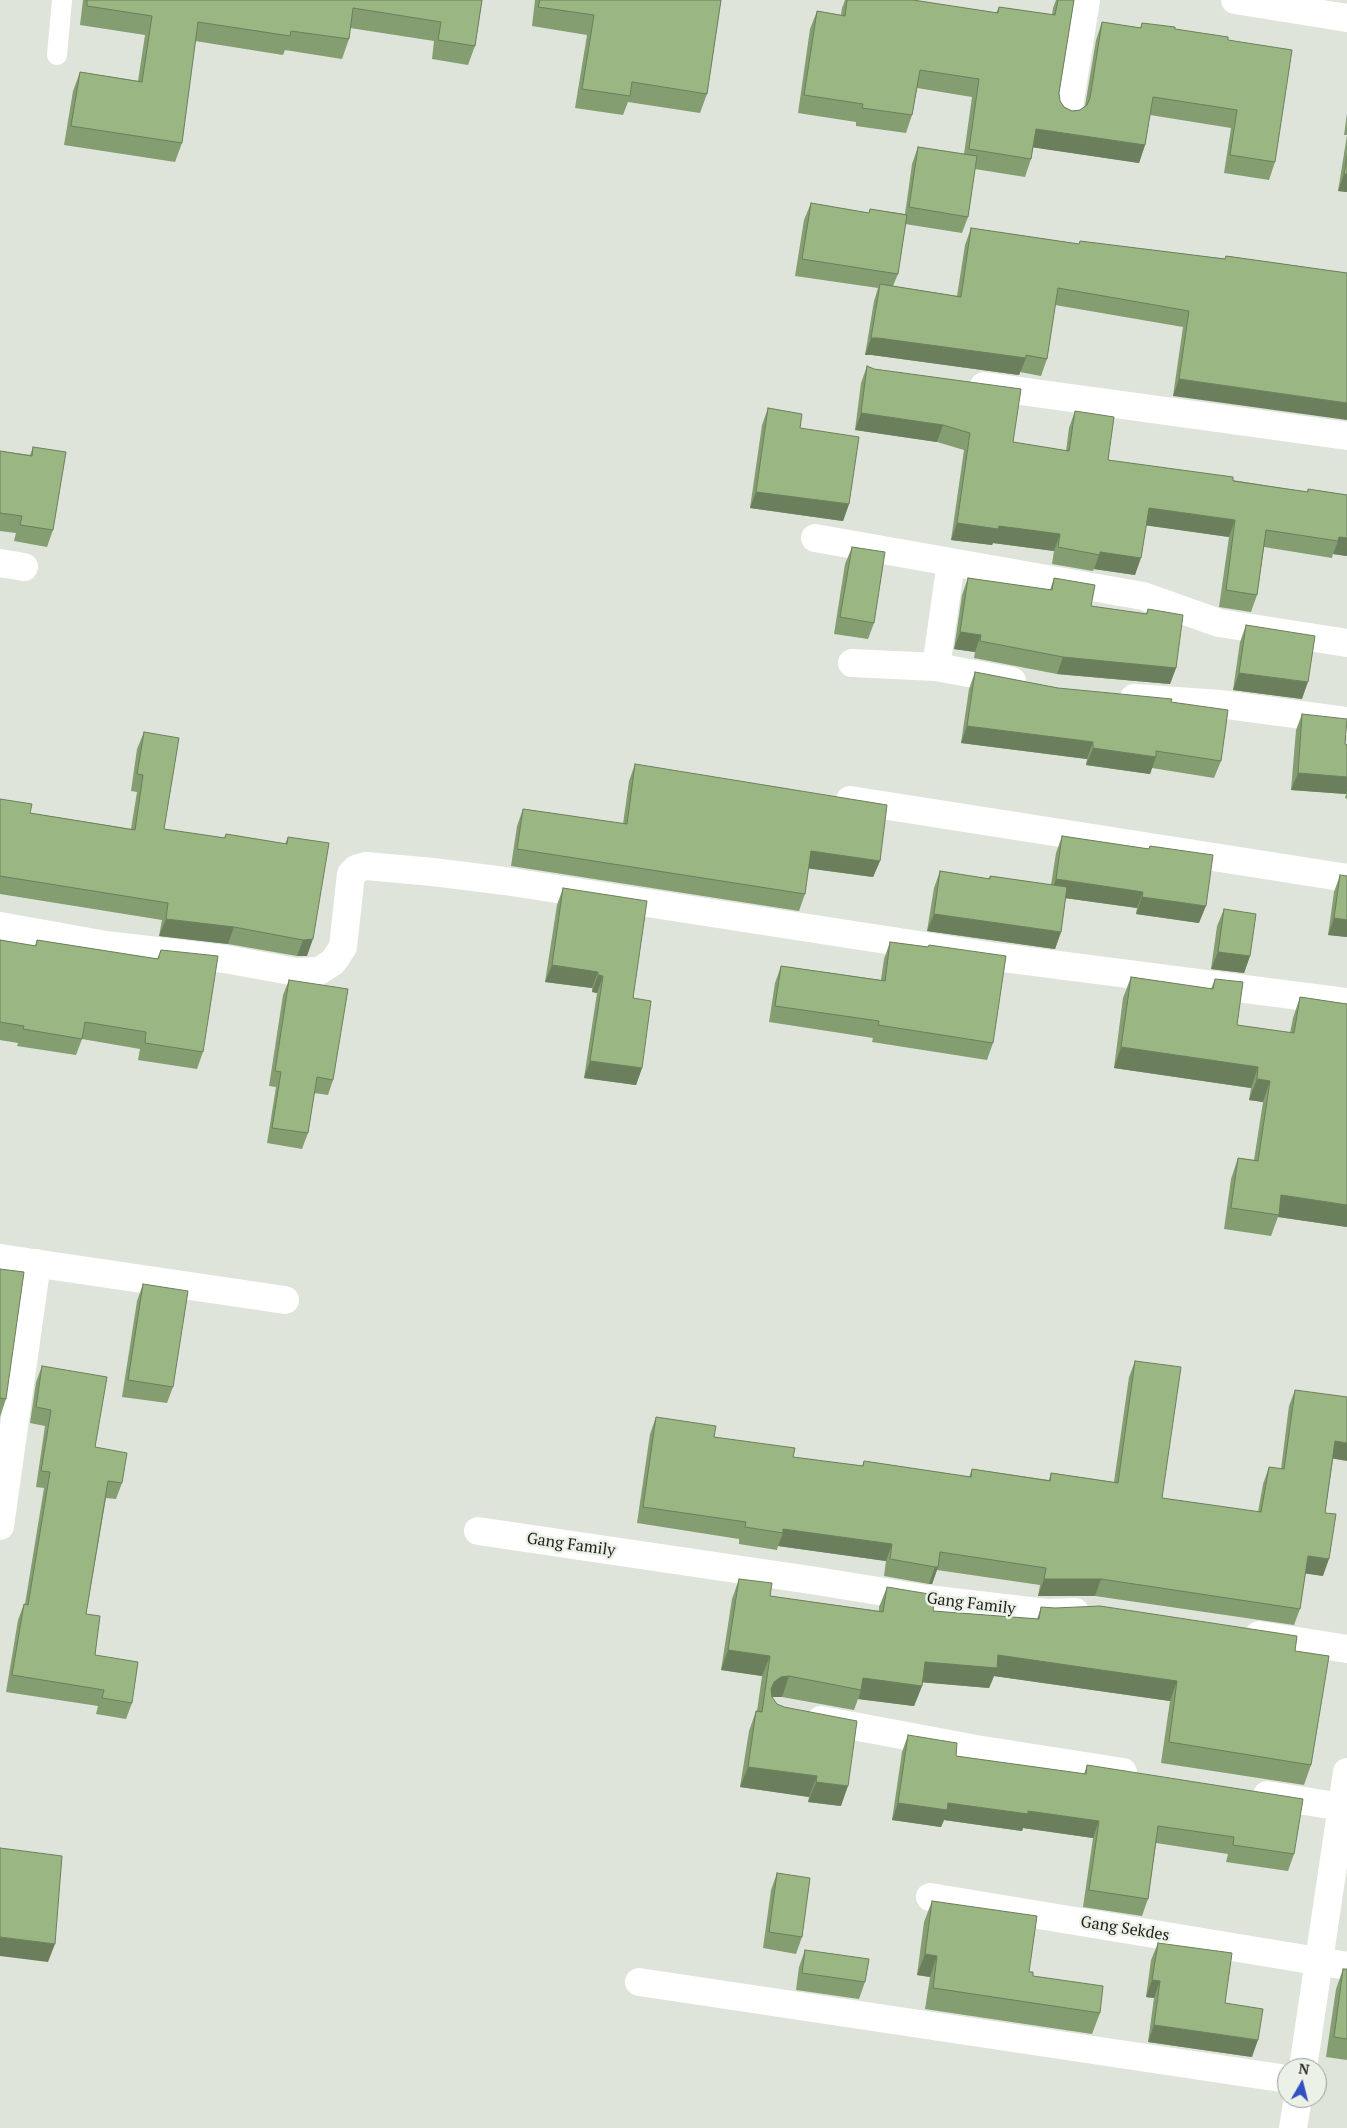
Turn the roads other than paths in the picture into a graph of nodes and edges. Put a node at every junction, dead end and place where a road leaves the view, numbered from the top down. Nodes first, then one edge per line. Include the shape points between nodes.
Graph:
1 (62, 0) edge
2 (1086, 0) edge
3 (1236, 0) edge
4 (1347, 18) edge
5 (57, 55) dead end
6 (1068, 113) edge
7 (958, 382) edge
8 (1347, 436) edge
9 (814, 538) dead end
10 (951, 562) junction
11 (1347, 643) edge
12 (852, 663) dead end
13 (936, 667) junction
14 (1037, 686) edge
15 (1110, 695) edge
16 (1347, 721) edge
17 (830, 798) edge
18 (1347, 878) edge
19 (0, 926) edge
20 (1347, 1002) edge
21 (0, 1258) edge
22 (37, 1262) junction
23 (285, 1300) dead end
24 (0, 1526) edge
25 (478, 1531) dead end
26 (1102, 1612) edge
27 (1233, 1631) edge
28 (1347, 1648) edge
29 (799, 1716) edge
30 (1347, 1772) edge
31 (1144, 1776) edge
32 (1243, 1791) edge
33 (1342, 1807) junction
34 (930, 1897) dead end
35 (1320, 1962) junction
36 (1347, 1966) edge
37 (639, 1982) dead end
38 (1305, 2058) edge
39 (1277, 2078) edge
40 (1297, 2108) edge
41 (1294, 2128) edge

1 - 5 lane
2 - 6 street
3 - 4 street
7 - 8 street
9 - 10 street
10 - 11 street via 1144,596 1219,623
10 - 13 street
12 - 13 street
13 - 14 street
15 - 16 street via 1220,704
17 - 18 street
19 - 20 street via 296,972 319,971 333,962 343,947 352,874 366,866 506,881 996,957
21 - 22 street
22 - 23 street
22 - 24 street
25 - 26 street, Gang Family via 928,1599 1047,1613
27 - 28 street
29 - 31 street
30 - 33 street
32 - 33 street
33 - 35 street
34 - 35 street, Gang Sekdes
35 - 36 street, Gang Sekdes
35 - 38 street
37 - 39 street
40 - 41 street

